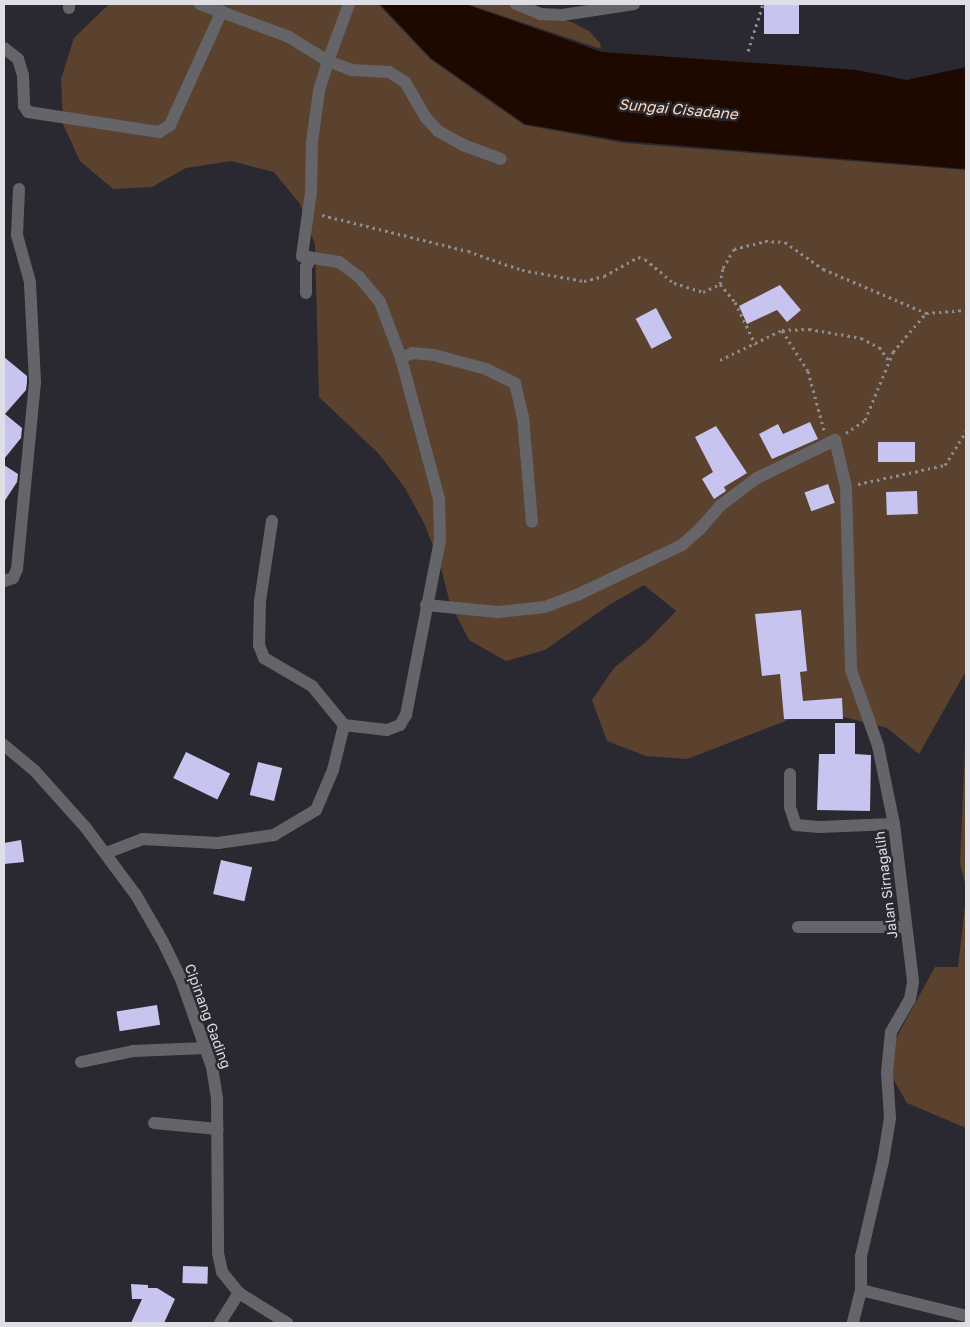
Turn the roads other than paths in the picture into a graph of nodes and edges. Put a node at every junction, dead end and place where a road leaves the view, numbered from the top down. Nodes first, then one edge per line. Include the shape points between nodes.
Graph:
1 (200, 4) edge
2 (349, 4) edge
3 (516, 4) edge
4 (634, 4) edge
5 (222, 11) junction
6 (4, 48) edge
7 (328, 61) junction
8 (501, 159) dead end
9 (19, 190) dead end
10 (302, 256) junction
11 (306, 293) dead end
12 (401, 358) junction
13 (272, 521) dead end
14 (532, 522) dead end
15 (4, 581) edge
16 (426, 605) junction
17 (344, 725) junction
18 (4, 745) edge
19 (790, 774) dead end
20 (894, 824) junction
21 (106, 853) junction
22 (905, 926) junction
23 (798, 927) dead end
24 (206, 1048) junction
25 (81, 1062) dead end
26 (154, 1123) dead end
27 (218, 1129) junction
28 (861, 1290) junction
29 (239, 1293) junction
30 (966, 1316) edge
31 (220, 1323) edge
32 (288, 1323) edge
33 (853, 1323) edge

1 - 5 street
2 - 7 street
3 - 4 street via 542,14 562,15
5 - 6 street via 170,126 159,132 28,112 24,106 23,75 18,59
5 - 7 street via 289,37
7 - 8 street via 351,70 389,72 405,82 426,118 438,130 463,145
7 - 10 street via 319,91 312,142 311,192
9 - 15 street via 17,235 30,282 35,382 17,569 13,578
10 - 11 street via 311,258 306,267
10 - 12 street via 339,262 359,276 380,302
12 - 14 street via 412,353 434,355 486,370 515,383 522,417
12 - 16 street via 439,499 440,540
13 - 17 street via 260,601 259,646 264,658 312,686
16 - 17 street via 406,715 400,724 388,730
16 - 20 street, Jalan Sirnagalih via 498,612 545,607 577,595 682,545 721,505 757,478 831,442 840,452 846,487 852,670 878,746
17 - 21 street via 333,770 316,810 289,828 250,841 218,843 142,839
18 - 21 street, Cipinang Gading via 34,770
19 - 20 street via 790,807 796,825
20 - 22 street, Jalan Sirnagalih
21 - 24 street, Cipinang Gading via 136,894 163,942
22 - 23 street
22 - 28 street, Jalan Sirnagalih via 913,982 910,999 891,1032 887,1072 890,1118 884,1161 861,1256
24 - 25 street via 133,1051
24 - 27 street, Cipinang Gading via 217,1097
26 - 27 street
27 - 29 street, Cipinang Gading via 218,1254 222,1272
28 - 30 street
28 - 33 street, Jalan Sirnagalih
29 - 31 street
29 - 32 street, Cipinang Gading

